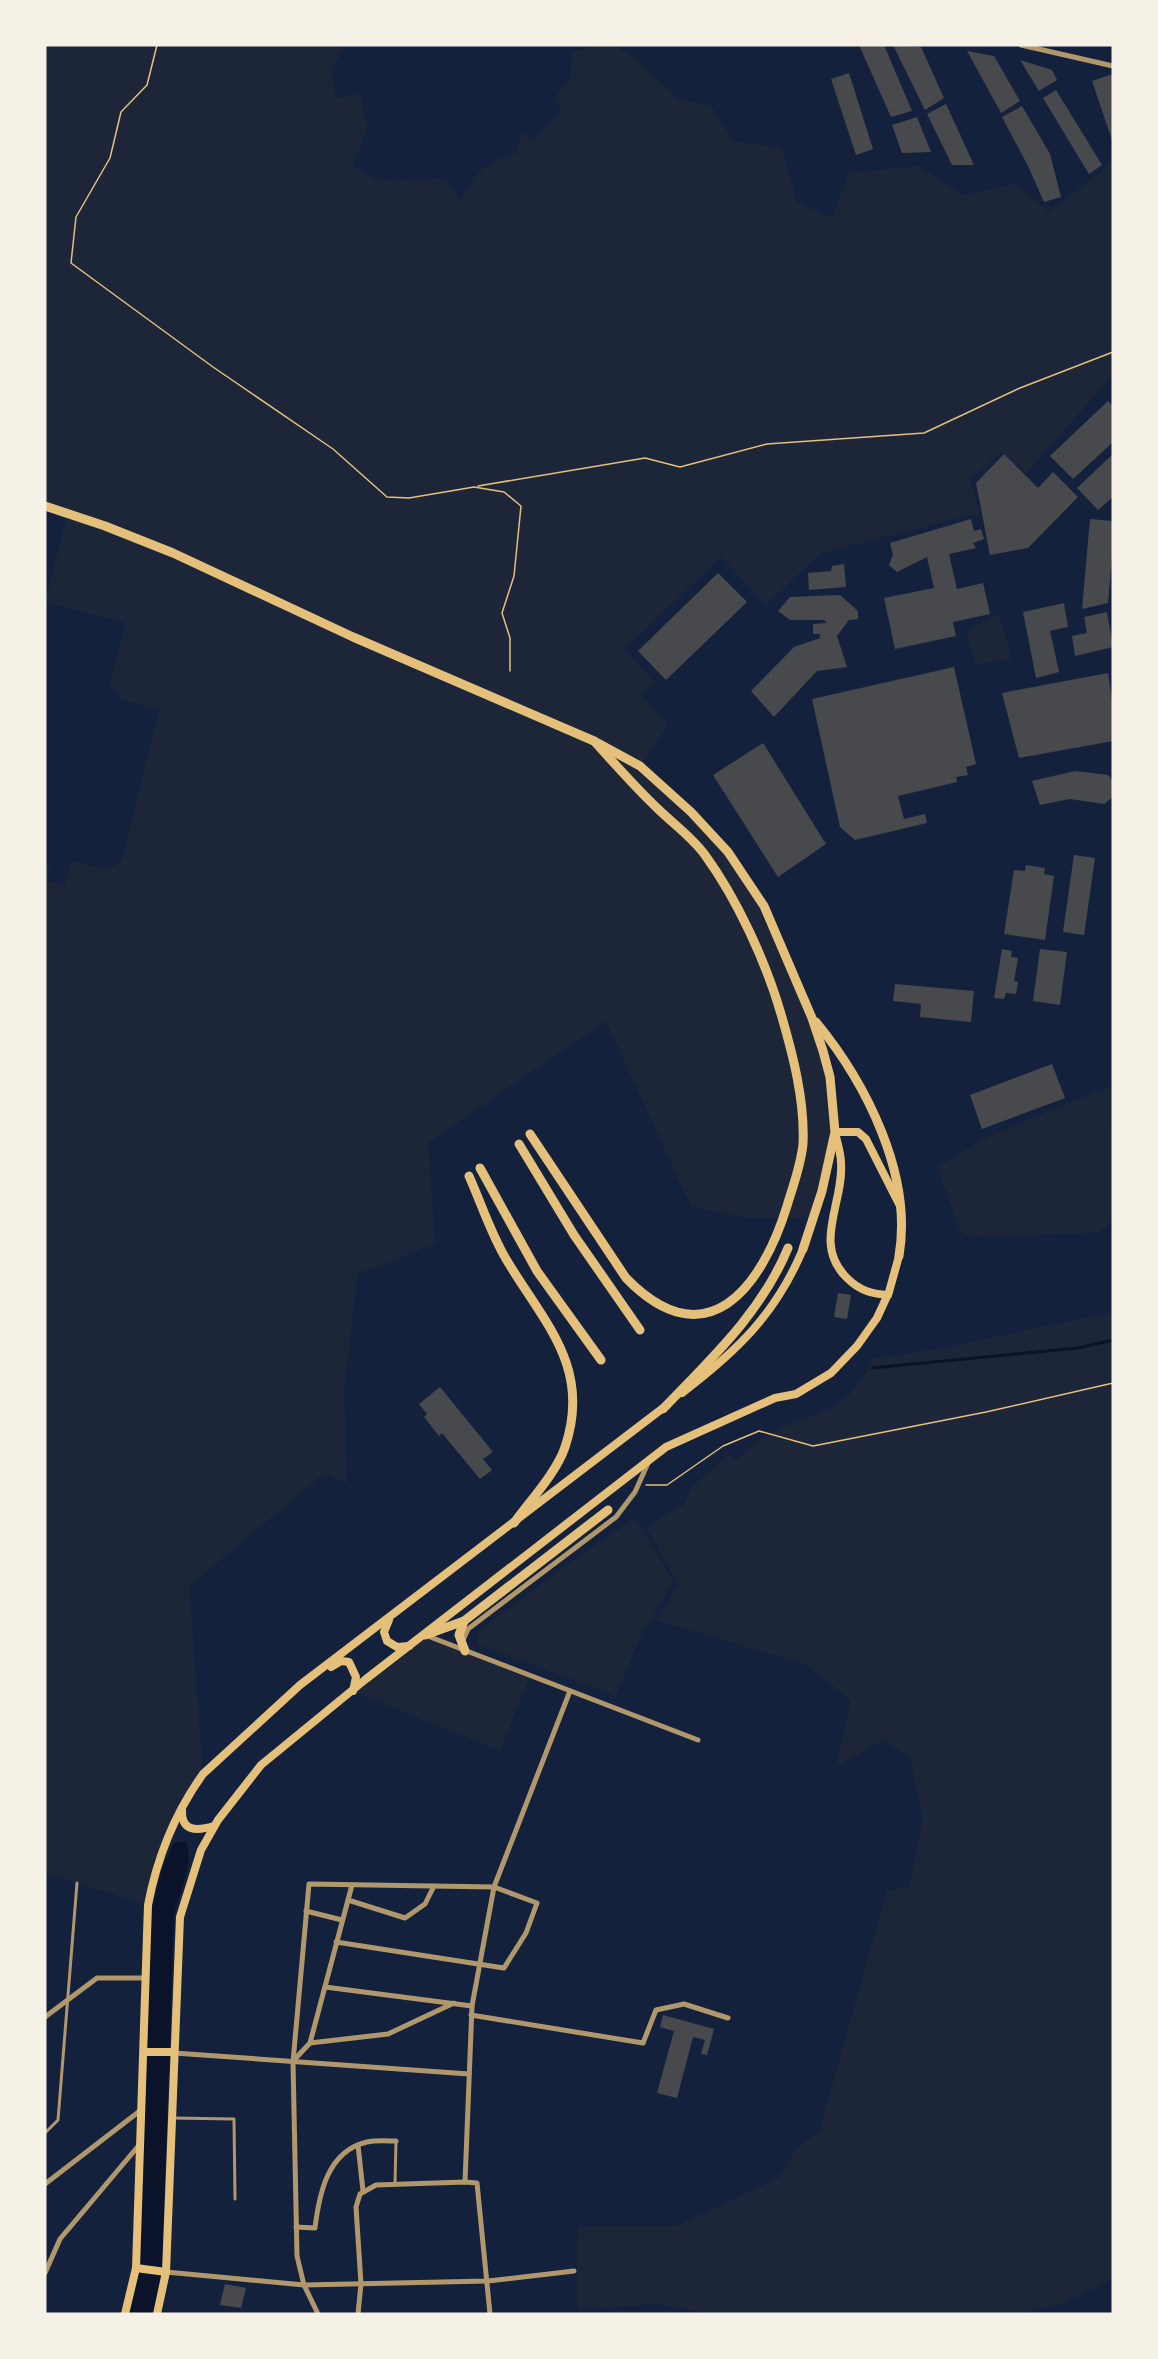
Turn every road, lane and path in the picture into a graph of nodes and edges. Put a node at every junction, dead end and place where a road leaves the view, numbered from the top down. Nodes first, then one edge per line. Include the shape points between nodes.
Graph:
1 (157, 45) edge
2 (1021, 45) edge
3 (1113, 66) edge
4 (1113, 352) edge
5 (474, 487) junction
6 (45, 506) edge
7 (510, 671) dead end
8 (594, 741) junction
9 (812, 1018) junction
10 (836, 1132) junction
11 (530, 1134) dead end
12 (519, 1144) dead end
13 (480, 1168) dead end
14 (469, 1176) dead end
15 (903, 1212) junction
16 (788, 1248) dead end
17 (803, 1249) joint
18 (899, 1256) joint
19 (888, 1295) junction
20 (640, 1330) dead end
21 (601, 1360) dead end
22 (1113, 1383) edge
23 (663, 1408) junction
24 (650, 1461) junction
25 (655, 1487) dead end
26 (608, 1510) dead end
27 (514, 1523) junction
28 (393, 1615) junction
29 (464, 1621) junction
30 (425, 1635) junction
31 (409, 1646) junction
32 (465, 1651) junction
33 (313, 1675) junction
34 (353, 1691) junction
35 (570, 1691) junction
36 (698, 1740) dead end
37 (182, 1806) junction
38 (214, 1826) junction
39 (77, 1883) dead end
40 (352, 1885) junction
41 (434, 1886) junction
42 (494, 1887) junction
43 (348, 1900) junction
44 (306, 1911) junction
45 (342, 1920) junction
46 (336, 1942) junction
47 (479, 1964) junction
48 (144, 1978) junction
49 (325, 1987) junction
50 (68, 2000) junction
51 (454, 2003) junction
52 (472, 2006) junction
53 (471, 2015) junction
54 (45, 2017) edge
55 (728, 2018) dead end
56 (310, 2043) junction
57 (144, 2052) junction
58 (172, 2052) junction
59 (292, 2062) junction
60 (469, 2074) junction
61 (142, 2109) junction
62 (171, 2118) junction
63 (45, 2133) edge
64 (396, 2141) joint
65 (141, 2142) junction
66 (358, 2145) junction
67 (465, 2182) junction
68 (45, 2184) edge
69 (395, 2184) junction
70 (363, 2191) junction
71 (235, 2199) dead end
72 (296, 2227) junction
73 (137, 2268) junction
74 (574, 2271) dead end
75 (166, 2272) junction
76 (45, 2273) edge
77 (488, 2281) junction
78 (360, 2284) junction
79 (304, 2285) junction
80 (125, 2314) edge
81 (157, 2314) edge
82 (318, 2314) edge
83 (358, 2314) edge
84 (490, 2314) edge

1 - 5 path via 147,85 121,112 110,158 76,217 71,263 333,449 387,497 409,498
2 - 3 lane
4 - 5 path via 1020,388 924,433 767,444 680,467 645,458
5 - 7 path via 504,492 521,506 514,576 502,613 510,638
6 - 8 main road via 173,553 353,637
8 - 9 main road via 640,766 728,852 764,906
8 - 11 main road via 704,853 727,889 764,965 780,1012 797,1076 803,1144 780,1229 764,1265 735,1299 714,1311 694,1313 668,1309 643,1295 626,1278
9 - 10 main road via 830,1077
9 - 15 main road via 838,1049 873,1113 891,1155
10 - 15 main road via 858,1132 866,1138
10 - 17 main road
10 - 19 main road via 842,1165 830,1232 831,1252 838,1269 852,1283 870,1294
12 - 20 main road via 580,1244
13 - 21 main road via 537,1271
14 - 27 main road via 505,1258 551,1329 571,1372 573,1399 564,1449
15 - 18 main road
16 - 23 main road via 778,1272 741,1327
17 - 23 main road via 777,1301 760,1323 723,1362
18 - 19 main road
19 - 24 main road via 857,1346 820,1381 666,1447
22 - 25 path via 813,1446 759,1431 723,1446 667,1485
23 - 27 main road
24 - 30 main road
24 - 32 street via 635,1492 616,1517 468,1629 463,1640
26 - 29 main road
27 - 28 main road
28 - 31 main road via 385,1627 387,1641 397,1647
28 - 33 main road
29 - 30 main road
29 - 32 main road via 459,1635
30 - 31 main road
30 - 32 street
31 - 34 main road
32 - 35 street
33 - 34 main road via 349,1662 356,1677
33 - 37 main road via 203,1774
34 - 38 main road via 261,1765
35 - 36 street
35 - 42 street
37 - 38 main road via 182,1821 188,1828
37 - 48 main road via 152,1887
38 - 58 main road via 192,1871 180,1917
39 - 50 lane
40 - 41 street
40 - 43 street
40 - 44 street via 309,1884
41 - 42 street
41 - 43 street via 425,1904 405,1918
42 - 47 street
42 - 47 street via 537,1903 526,1933 504,1968
43 - 45 street
44 - 45 street
44 - 59 street
45 - 46 street
46 - 47 street
46 - 49 street
47 - 52 street
48 - 50 street via 97,1978
48 - 57 main road
49 - 51 street
49 - 56 street
50 - 54 street
50 - 63 lane via 58,2120
51 - 52 street
51 - 56 street via 388,2034
52 - 53 street
53 - 55 street via 643,2043 656,2010 684,2004
53 - 60 street
56 - 59 street
57 - 58 main road
57 - 61 main road
58 - 59 street
58 - 62 main road
59 - 60 street
59 - 72 street
60 - 67 street
61 - 65 main road
61 - 68 street
62 - 71 lane via 234,2119
62 - 75 main road
64 - 66 street
64 - 69 lane
65 - 73 main road
65 - 76 street via 60,2239
66 - 70 street
66 - 72 street via 348,2151 322,2184 315,2228
67 - 69 street
67 - 77 street via 477,2182
69 - 70 street via 373,2185
70 - 78 street via 356,2207
72 - 79 street
73 - 75 main road
73 - 80 main road
74 - 77 street
75 - 79 street
75 - 81 main road
77 - 78 street
77 - 84 street
78 - 79 street
78 - 83 street
79 - 82 street

